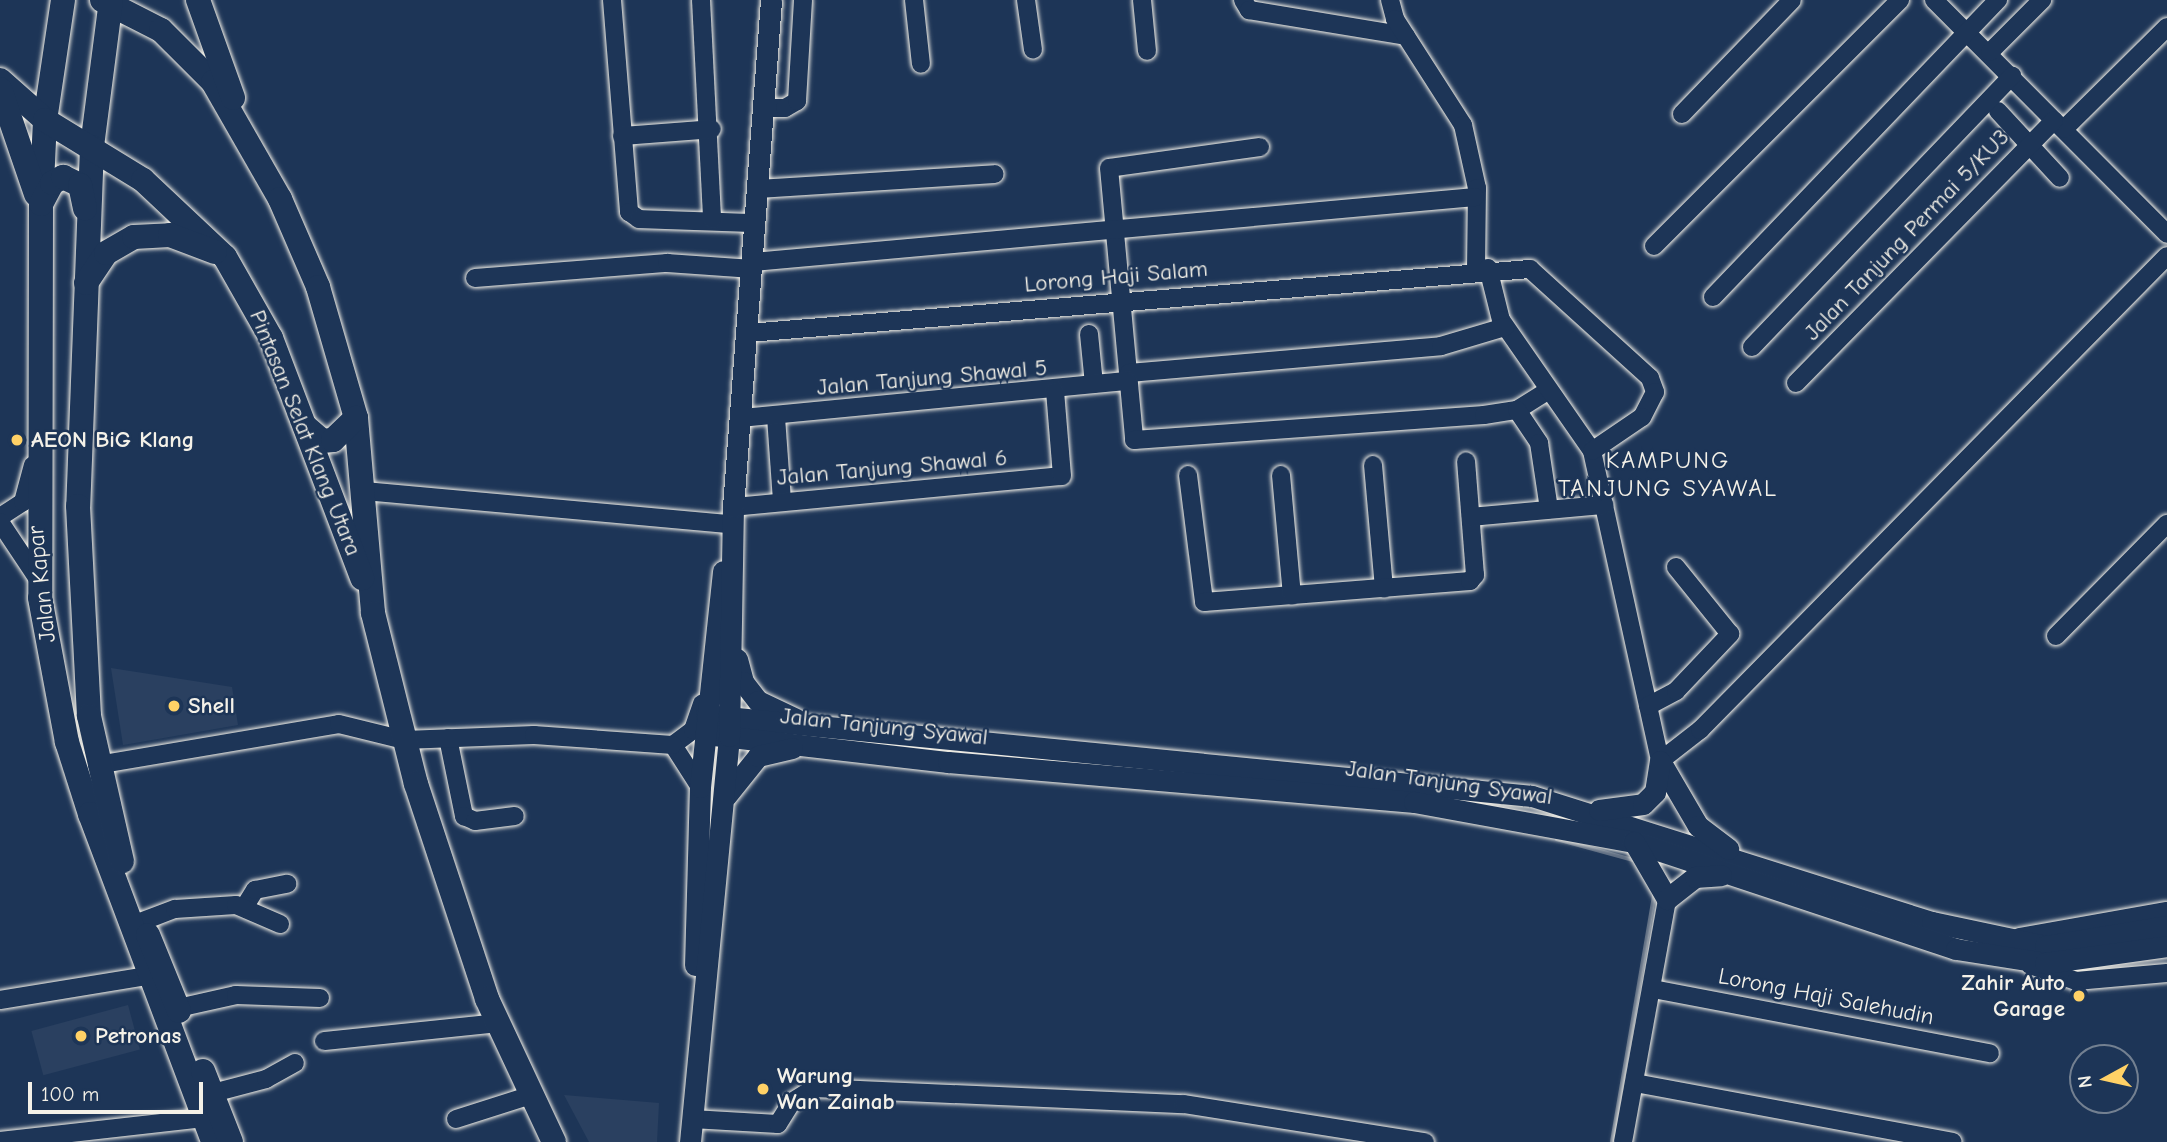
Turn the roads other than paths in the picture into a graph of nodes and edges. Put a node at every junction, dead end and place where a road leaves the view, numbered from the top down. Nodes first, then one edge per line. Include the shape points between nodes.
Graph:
1 (63, 0) edge
2 (198, 0) edge
3 (612, 0) edge
4 (701, 0) edge
5 (771, 0) edge
6 (803, 0) edge
7 (914, 0) edge
8 (1026, 0) edge
9 (1142, 0) edge
10 (1243, 0) edge
11 (1390, 0) edge
12 (1792, 0) edge
13 (1900, 0) edge
14 (1934, 0) edge
15 (1998, 0) edge
16 (2042, 0) edge
17 (108, 1) edge
18 (2167, 27) edge
19 (1968, 31) junction
20 (1406, 36) junction
21 (1033, 50) dead end
22 (1147, 51) dead end
23 (1990, 52) junction
24 (921, 64) dead end
25 (2012, 76) junction
26 (0, 80) edge
27 (0, 89) edge
28 (764, 108) junction
29 (1998, 111) dead end
30 (1682, 114) dead end
31 (45, 120) junction
32 (242, 125) junction
33 (2059, 125) junction
34 (712, 129) junction
35 (622, 136) junction
36 (2030, 145) junction
37 (92, 147) junction
38 (1260, 147) dead end
39 (995, 174) dead end
40 (2060, 178) dead end
41 (758, 189) junction
42 (1475, 197) junction
43 (41, 204) junction
44 (712, 220) junction
45 (756, 223) junction
46 (87, 226) junction
47 (1110, 232) junction
48 (2167, 234) edge
49 (1654, 246) dead end
50 (2167, 256) edge
51 (225, 257) junction
52 (753, 265) junction
53 (1482, 269) junction
54 (475, 278) dead end
55 (85, 283) junction
56 (1713, 297) dead end
57 (1118, 301) junction
58 (1505, 327) junction
59 (748, 333) junction
60 (1089, 334) dead end
61 (1752, 347) dead end
62 (1128, 377) junction
63 (1796, 383) dead end
64 (1094, 384) junction
65 (1055, 391) junction
66 (1547, 391) junction
67 (1517, 410) junction
68 (776, 417) junction
69 (356, 418) junction
70 (741, 418) junction
71 (305, 426) junction
72 (1592, 451) junction
73 (37, 452) junction
74 (1466, 461) dead end
75 (1373, 466) dead end
76 (1188, 475) dead end
77 (1281, 475) dead end
78 (365, 491) junction
79 (782, 501) junction
80 (1604, 505) junction
81 (1549, 509) junction
82 (732, 516) junction
83 (1471, 517) junction
84 (0, 519) edge
85 (2167, 524) edge
86 (1676, 567) dead end
87 (38, 579) junction
88 (1384, 589) junction
89 (1292, 596) junction
90 (372, 608) junction
91 (734, 625) junction
92 (2056, 636) dead end
93 (710, 671) junction
94 (1648, 706) junction
95 (705, 724) junction
96 (729, 727) junction
97 (817, 736) junction
98 (448, 738) junction
99 (404, 740) junction
100 (673, 745) junction
101 (1660, 761) junction
102 (97, 765) junction
103 (700, 787) junction
104 (720, 808) junction
105 (1583, 811) junction
106 (515, 816) dead end
107 (1634, 842) junction
108 (1733, 867) junction
109 (287, 884) dead end
110 (1667, 899) junction
111 (244, 906) junction
112 (2167, 911) edge
113 (143, 921) junction
114 (280, 924) dead end
115 (2167, 926) edge
116 (2167, 946) edge
117 (2004, 948) junction
118 (2087, 951) junction
119 (2167, 972) edge
120 (146, 976) junction
121 (1653, 989) junction
122 (320, 998) dead end
123 (0, 1000) edge
124 (178, 1009) junction
125 (497, 1023) junction
126 (324, 1041) dead end
127 (1990, 1053) dead end
128 (295, 1063) dead end
129 (1634, 1083) junction
130 (213, 1093) junction
131 (531, 1096) junction
132 (693, 1110) junction
133 (204, 1118) junction
134 (456, 1119) dead end
135 (0, 1141) edge
136 (37, 1141) edge
137 (213, 1142) edge
138 (231, 1142) edge
139 (554, 1142) edge
140 (690, 1142) edge
141 (1425, 1142) edge
142 (1623, 1142) edge
143 (1954, 1142) edge

1 - 31 highway, Jalan Kapar
2 - 32 highway
3 - 35 street
4 - 34 street
5 - 28 main road
6 - 28 street via 797,101 785,108
7 - 24 street
8 - 21 street
9 - 22 street
10 - 20 street via 1250,10
11 - 20 street
12 - 30 street
13 - 49 street
14 - 19 street
15 - 19 street
16 - 23 street
17 - 32 highway, Pintasan Selat Klang Utara via 189,54
17 - 37 highway, Jalan Kapar
18 - 33 street, Jalan Tanjung Permai 5/KU3
19 - 23 street
19 - 56 street
20 - 42 street via 1463,125
23 - 25 street
25 - 33 street
25 - 61 street
26 - 31 highway, Pintasan Selat Klang Utara
27 - 43 highway
28 - 41 main road
29 - 36 street
31 - 37 highway, Pintasan Selat Klang Utara
31 - 43 highway, Jalan Kapar
32 - 69 highway, Pintasan Selat Klang Utara via 318,287
33 - 36 street, Jalan Tanjung Permai 5/KU3
33 - 48 street
34 - 35 street
34 - 44 street
35 - 44 street via 633,217
36 - 40 street
36 - 63 street, Jalan Tanjung Permai 5/KU3
37 - 46 highway, Jalan Kapar
37 - 51 highway, Pintasan Selat Klang Utara via 188,216
38 - 47 street via 1112,163
39 - 41 street via 784,192
41 - 45 main road
42 - 47 street
42 - 53 street
43 - 46 highway via 51,183 71,179 83,196
43 - 73 highway, Jalan Kapar
44 - 45 street
45 - 52 main road
46 - 55 highway, Jalan Kapar
47 - 52 street
47 - 57 street
50 - 101 street via 1700,730
51 - 55 highway via 170,235 134,237 106,253
51 - 71 highway, Pintasan Selat Klang Utara via 271,338
52 - 54 street via 667,263
52 - 59 main road
53 - 57 street, Lorong Haji Salam
53 - 58 street
53 - 72 street, Lorong Haji Salam via 1539,271 1650,378 1654,404
55 - 102 highway, Jalan Kapar via 78,506
57 - 59 street, Lorong Haji Salam
57 - 62 street
58 - 62 street, Jalan Tanjung Shawal 5 via 1441,346
58 - 66 street
59 - 70 main road
60 - 64 street
62 - 64 street, Jalan Tanjung Shawal 5
62 - 67 street via 1132,435 1139,443
64 - 65 street, Jalan Tanjung Shawal 5
65 - 68 street, Jalan Tanjung Shawal 5
65 - 79 street, Jalan Tanjung Shawal 6 via 1065,471 1056,478
66 - 67 street
66 - 72 street
67 - 81 street via 1539,443
68 - 70 street, Jalan Tanjung Shawal 5
68 - 79 street
69 - 71 highway via 333,440 322,441
69 - 78 highway, Pintasan Selat Klang Utara
70 - 82 main road
71 - 90 highway, Pintasan Selat Klang Utara
72 - 80 street
73 - 84 street via 23,502
73 - 87 highway, Jalan Kapar
74 - 83 street
75 - 88 street
76 - 89 street via 1200,600
77 - 89 street
78 - 82 street, Jalan Tanjung Shawal 6
78 - 90 highway, Pintasan Selat Klang Utara
79 - 82 street, Jalan Tanjung Shawal 6
80 - 81 street
80 - 94 street
81 - 83 street
82 - 91 main road
82 - 93 main road
83 - 88 street via 1474,579
84 - 87 street
85 - 92 street
86 - 94 street via 1730,634 1676,691
87 - 120 highway, Jalan Kapar via 67,742
88 - 89 street
90 - 99 highway, Pintasan Selat Klang Utara
91 - 96 main road
91 - 97 main road via 743,682 758,701
93 - 95 main road
93 - 100 street via 698,721
94 - 101 street
95 - 96 main road, Jalan Tanjung Syawal
95 - 103 main road
96 - 97 main road, Jalan Tanjung Syawal
96 - 104 main road
97 - 104 main road via 758,756 740,771
97 - 105 main road, Jalan Tanjung Syawal via 1433,782
97 - 107 main road, Jalan Tanjung Syawal via 1414,802
98 - 99 street
98 - 100 street via 534,735
98 - 106 street via 464,816 475,821
99 - 102 street via 371,727 326,725
99 - 125 highway, Pintasan Selat Klang Utara via 457,921
100 - 103 street
101 - 105 main road via 1654,792 1643,804
101 - 108 main road via 1698,826
102 - 113 highway, Jalan Kapar
103 - 132 main road
104 - 132 main road
105 - 108 main road, Jalan Tanjung Syawal
107 - 108 main road, Jalan Tanjung Syawal
107 - 110 main road
108 - 110 main road via 1695,877
108 - 117 main road, Jalan Tanjung Syawal via 1924,940
109 - 111 street via 255,890
110 - 121 street
111 - 113 street via 175,909
111 - 114 street via 257,919
112 - 117 street
113 - 124 highway, Jalan Kapar
115 - 118 main road, Jalan Tanjung Syawal
116 - 118 main road, Jalan Tanjung Syawal
117 - 118 main road, Jalan Tanjung Syawal
117 - 119 street via 2076,981
120 - 123 street
120 - 133 highway, Jalan Kapar
121 - 127 street, Lorong Haji Salehudin
121 - 129 street
122 - 124 street via 236,995
124 - 130 highway, Jalan Kapar
125 - 126 street
125 - 131 highway, Pintasan Selat Klang Utara
128 - 130 street via 266,1079
129 - 142 street
129 - 143 street
130 - 138 highway, Jalan Kapar
131 - 134 street
131 - 139 highway, Pintasan Selat Klang Utara
132 - 140 main road
132 - 141 street via 778,1124 792,1102 814,1088 1184,1104
133 - 136 street
133 - 137 highway, Jalan Kapar
135 - 136 street

